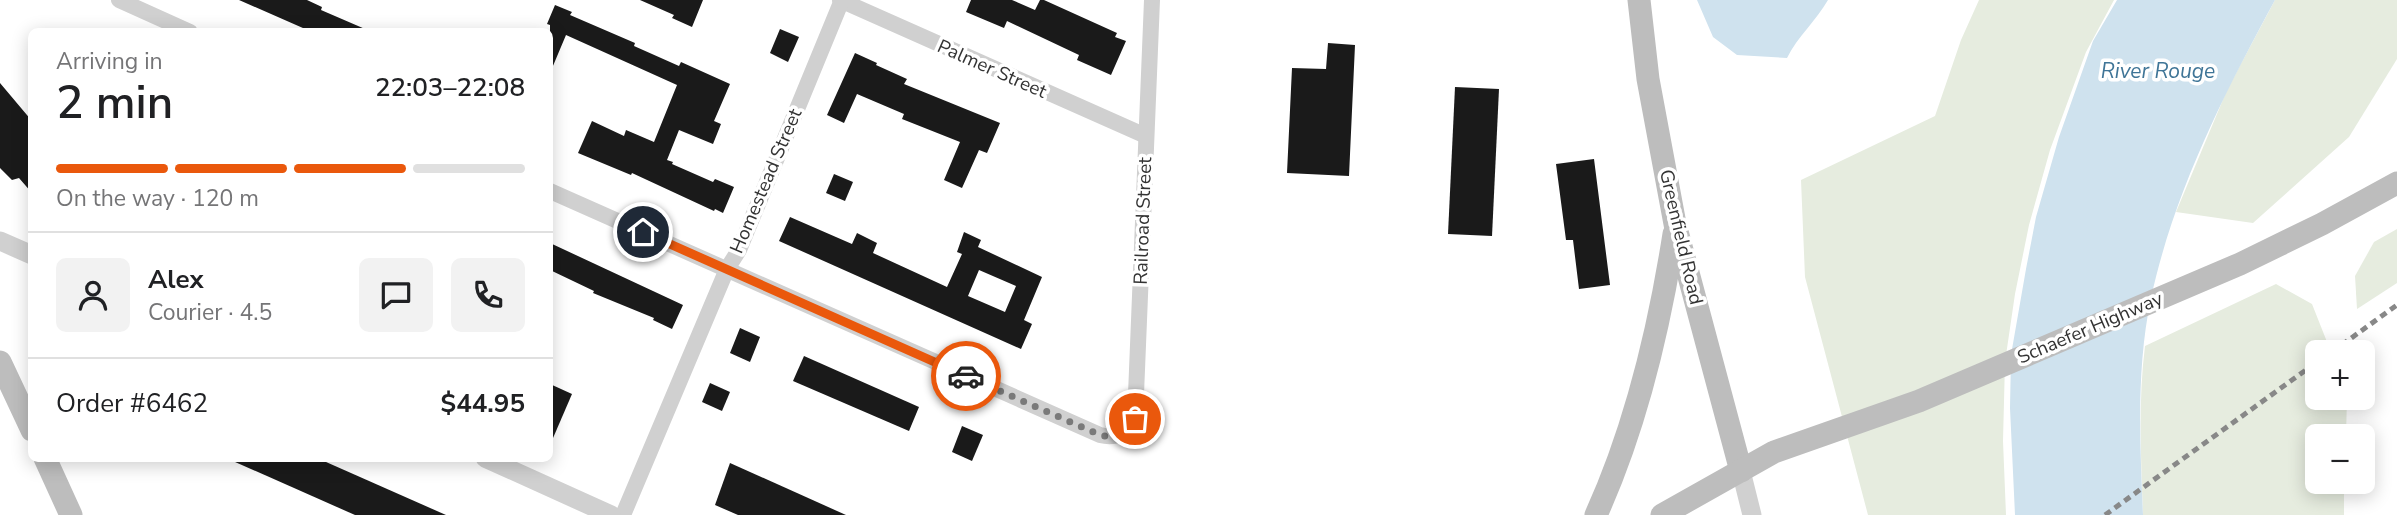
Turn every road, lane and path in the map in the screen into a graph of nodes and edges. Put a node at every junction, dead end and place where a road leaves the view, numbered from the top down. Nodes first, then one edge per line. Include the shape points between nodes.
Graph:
1 (119, 0) edge
2 (841, 0) edge
3 (1152, 0) edge
4 (1639, 0) edge
5 (181, 28) edge
6 (1146, 136) junction
7 (2397, 183) edge
8 (553, 192) edge
9 (1675, 224) junction
10 (0, 241) edge
11 (28, 253) edge
12 (727, 269) junction
13 (0, 362) edge
14 (28, 422) edge
15 (47, 462) edge
16 (494, 462) edge
17 (1741, 471) junction
18 (71, 515) edge
19 (611, 515) edge
20 (624, 515) edge
21 (1595, 515) edge
22 (1662, 515) edge
23 (1752, 515) edge

1 - 5 street
2 - 6 street, Palmer Street
2 - 12 street, Homestead Street via 739,250
3 - 6 street, Railroad Street
4 - 9 main road, Greenfield Road via 1648,79
6 - 12 street, Railroad Street via 1135,419 1120,435 1100,435
7 - 17 main road, Schaefer Highway via 2239,264 1949,388 1774,452
8 - 12 street
9 - 17 main road, Greenfield Road
9 - 21 main road via 1648,363 1619,460
10 - 11 street
12 - 20 street, Homestead Street
13 - 14 main road
15 - 18 main road
16 - 19 street
17 - 22 main road, Schaefer Highway
17 - 23 street

